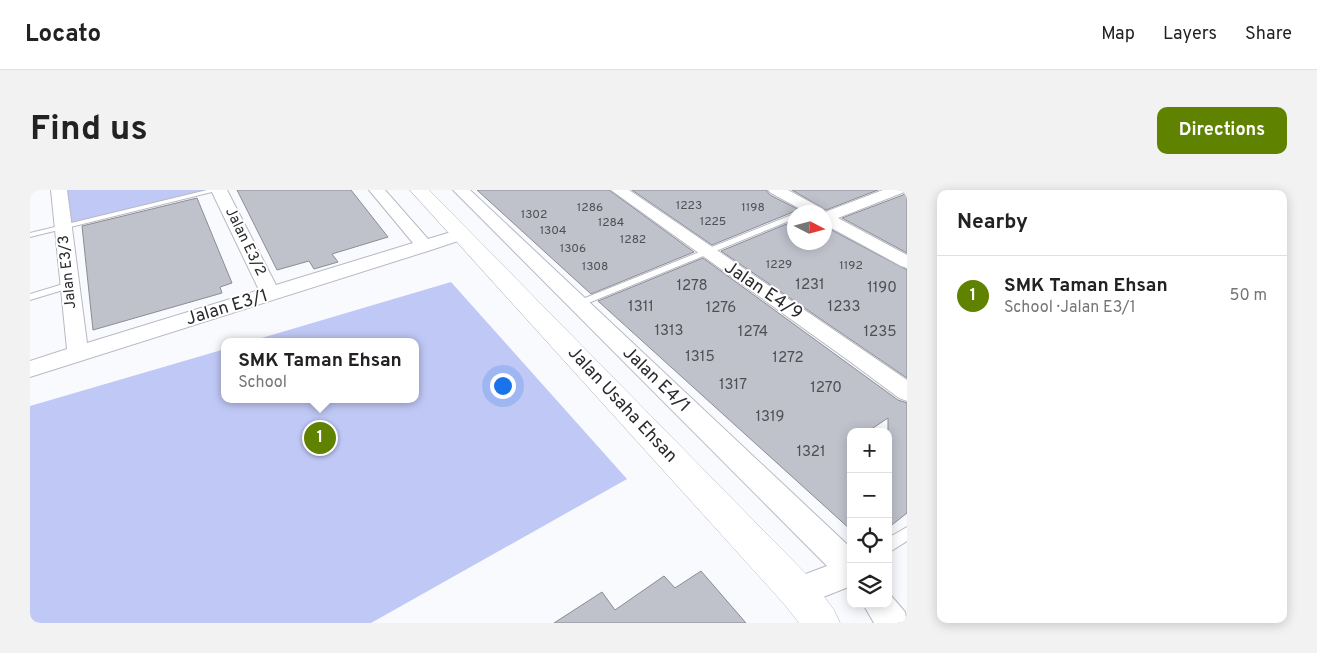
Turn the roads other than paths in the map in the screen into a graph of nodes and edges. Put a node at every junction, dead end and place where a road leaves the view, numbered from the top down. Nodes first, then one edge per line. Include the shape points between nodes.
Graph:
1 (59, 190) edge
2 (218, 190) edge
3 (377, 190) edge
4 (419, 190) edge
5 (461, 190) edge
6 (618, 190) edge
7 (776, 190) edge
8 (897, 190) edge
9 (801, 205) edge
10 (832, 209) edge
11 (787, 219) edge
12 (832, 222) edge
13 (63, 227) junction
14 (461, 234) junction
15 (30, 235) edge
16 (424, 246) junction
17 (707, 252) junction
18 (907, 262) edge
19 (70, 285) junction
20 (271, 294) junction
21 (30, 297) edge
22 (578, 304) junction
23 (78, 354) junction
24 (30, 369) edge
25 (907, 392) edge
26 (907, 534) edge
27 (892, 543) edge
28 (847, 566) edge
29 (847, 572) edge
30 (798, 592) junction
31 (882, 608) edge
32 (822, 623) edge
33 (894, 623) edge

1 - 13 street, Jalan E3/3
2 - 13 lane
2 - 20 street, Jalan E3/2
3 - 16 street
4 - 14 street, Jalan Usaha Ehsan
5 - 22 street, Jalan E4/1
6 - 17 street, Jalan E4/9
7 - 9 street
8 - 10 street
11 - 17 lane
12 - 18 street
13 - 15 lane
13 - 19 street, Jalan E3/3
14 - 16 street, Jalan E3/1
14 - 30 street, Jalan Usaha Ehsan
16 - 20 street, Jalan E3/1
17 - 22 lane
17 - 25 street, Jalan E4/9
19 - 21 lane
19 - 23 street, Jalan E3/3
20 - 23 street, Jalan E3/1
22 - 28 street, Jalan E4/1
23 - 24 street, Jalan E3/1
26 - 27 lane
29 - 30 street, Jalan E4/1
30 - 32 street, Jalan Usaha Ehsan
31 - 33 street

